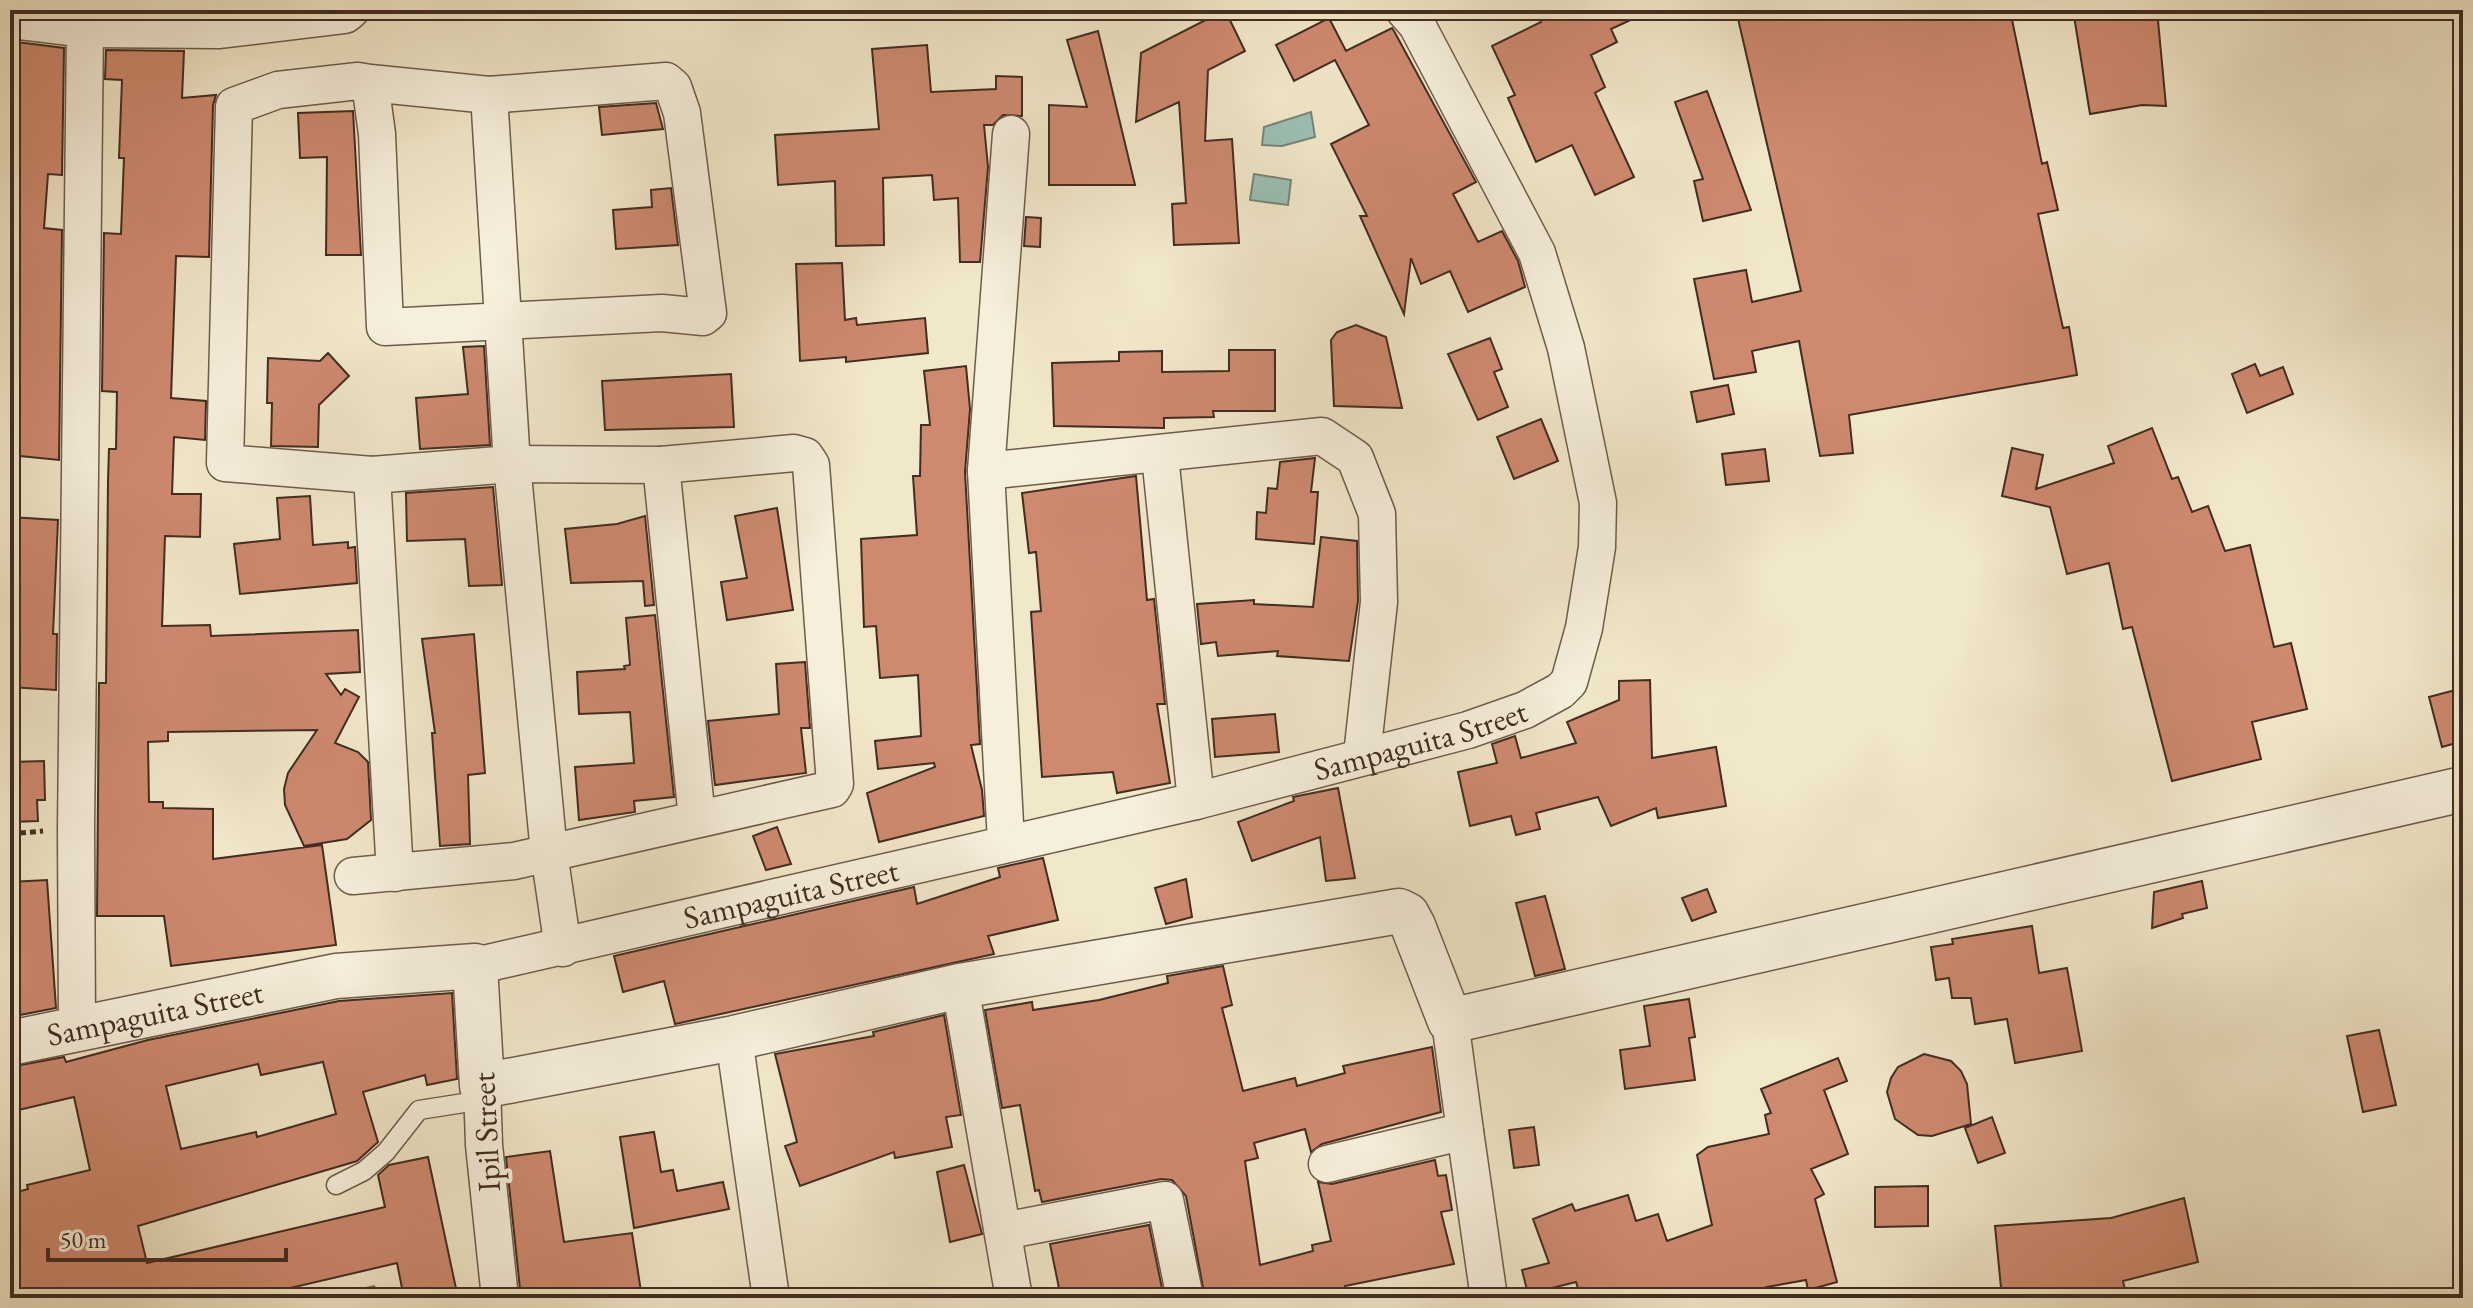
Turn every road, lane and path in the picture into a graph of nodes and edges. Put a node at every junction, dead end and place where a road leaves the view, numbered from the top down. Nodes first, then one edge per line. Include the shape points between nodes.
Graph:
1 (351, 10) edge
2 (1417, 15) edge
3 (10, 20) edge
4 (85, 29) junction
5 (370, 83) junction
6 (489, 95) junction
7 (1011, 134) dead end
8 (504, 319) junction
9 (1160, 456) junction
10 (512, 464) junction
11 (661, 465) junction
12 (986, 471) junction
13 (372, 475) junction
14 (1362, 755) junction
15 (2463, 789) edge
16 (1196, 801) junction
17 (697, 819) junction
18 (1006, 842) junction
19 (549, 853) junction
20 (395, 873) junction
21 (353, 876) dead end
22 (563, 948) junction
23 (475, 966) junction
24 (960, 986) junction
25 (1450, 1021) junction
26 (77, 1031) junction
27 (734, 1038) junction
28 (10, 1043) edge
29 (482, 1093) junction
30 (1465, 1131) junction
31 (1327, 1164) dead end
32 (336, 1185) dead end
33 (1004, 1231) junction
34 (500, 1298) edge
35 (771, 1298) edge
36 (1014, 1298) edge
37 (1185, 1298) edge
38 (1489, 1298) edge

1 - 4 street via 345,15 220,30
2 - 14 street, Sampaguita Street via 1537,253 1566,348 1598,503 1598,532 1584,628 1569,682 1560,691 1468,730
3 - 4 street
4 - 26 street
5 - 6 street
5 - 8 street via 377,134 383,325
5 - 13 street via 278,90 234,106 225,463
6 - 8 street
6 - 8 street via 666,81 673,87 682,113 709,308 703,317 662,313
7 - 12 street
8 - 10 street
9 - 12 street
9 - 14 street via 1322,436 1355,458 1377,514 1379,602
9 - 16 street
10 - 11 street
10 - 13 street
10 - 19 street
11 - 17 street
11 - 17 street via 794,453 811,465 834,787
12 - 18 street
13 - 20 street
14 - 16 street, Sampaguita Street
15 - 25 street
16 - 18 street, Sampaguita Street
17 - 19 street
18 - 22 street, Sampaguita Street
19 - 20 street
19 - 22 street
20 - 21 street
22 - 23 street, Sampaguita Street
23 - 26 street, Sampaguita Street via 336,976
23 - 29 street, Ipil Street
24 - 25 street via 1399,911 1413,926
24 - 27 street
24 - 33 street
25 - 30 street
26 - 28 street, Sampaguita Street
27 - 29 street
27 - 35 street
29 - 32 lane via 419,1110 386,1152
29 - 34 street, Ipil Street
30 - 31 street
30 - 38 street
33 - 36 street
33 - 37 street via 1165,1200

